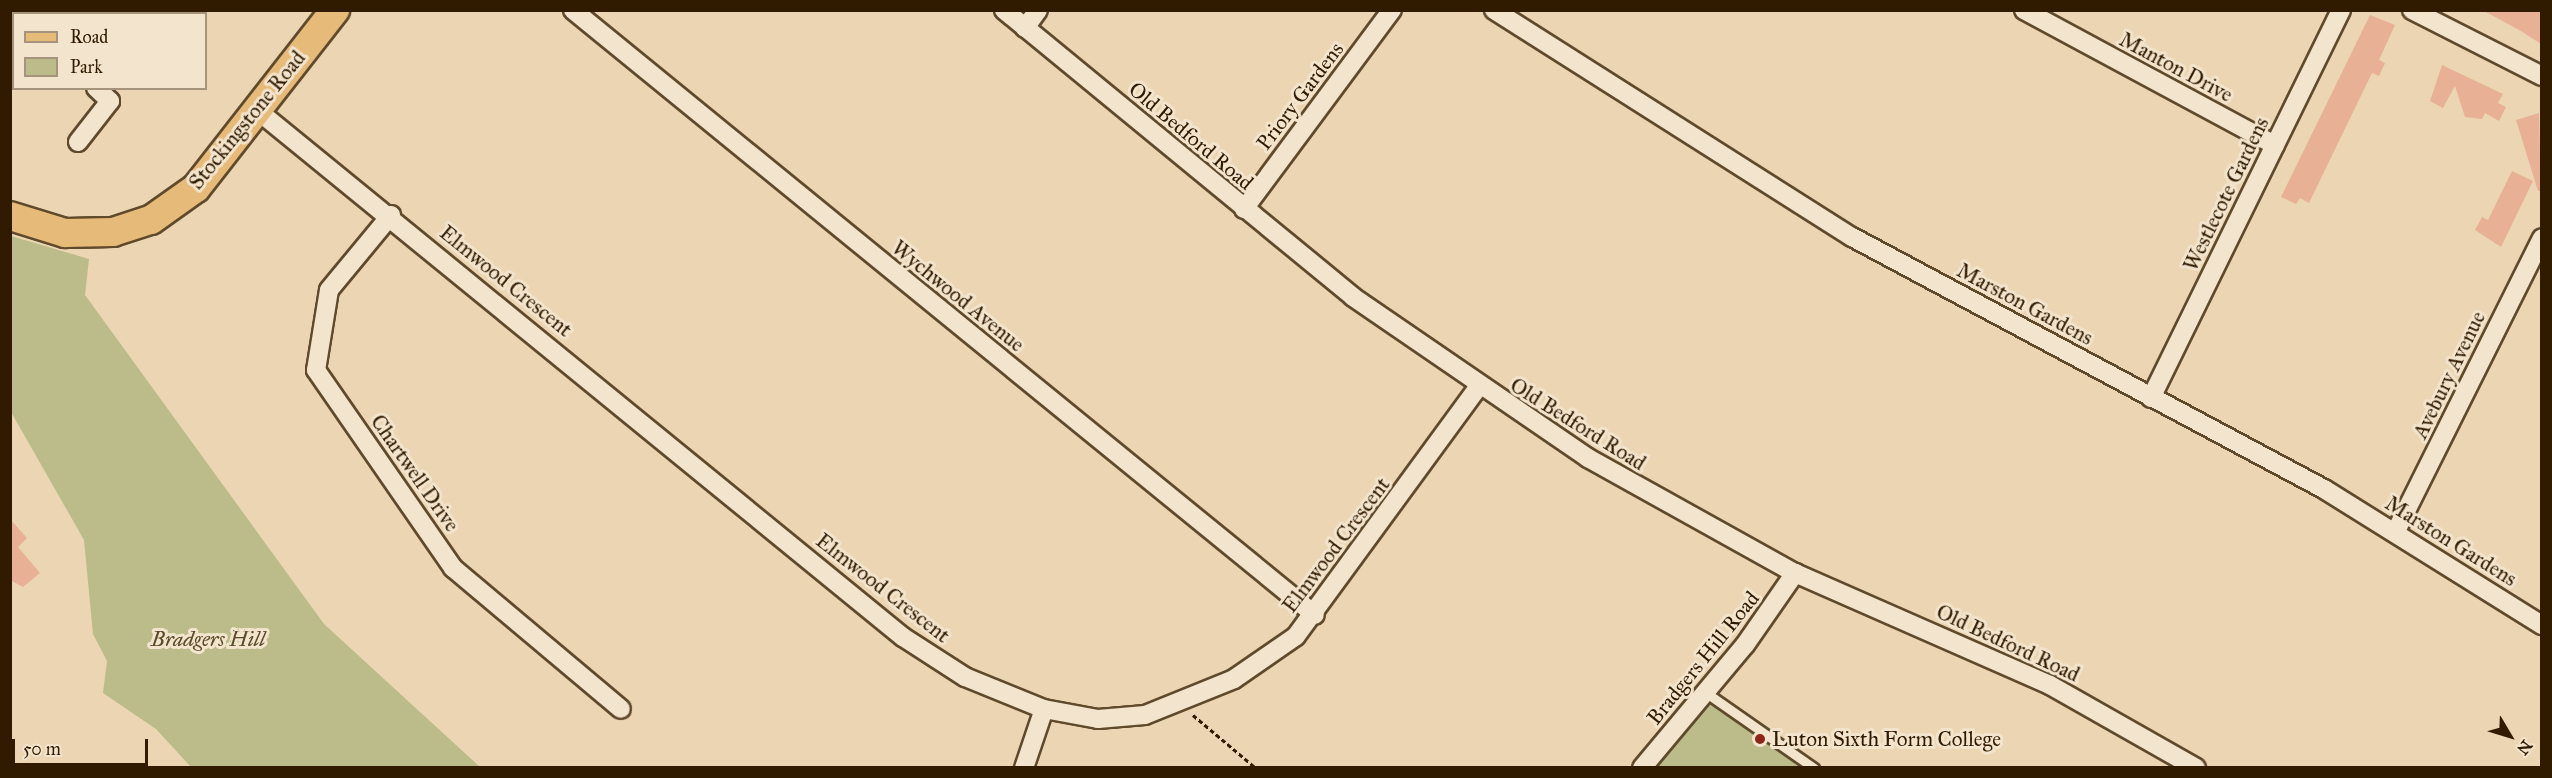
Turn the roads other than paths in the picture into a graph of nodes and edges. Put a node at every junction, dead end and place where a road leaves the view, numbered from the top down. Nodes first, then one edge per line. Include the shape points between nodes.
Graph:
1 (335, 10) edge
2 (573, 10) edge
3 (1004, 10) edge
4 (1038, 10) edge
5 (1392, 10) edge
6 (1494, 10) edge
7 (2024, 10) edge
8 (2341, 10) edge
9 (2412, 10) edge
10 (1025, 28) junction
11 (2541, 76) edge
12 (98, 90) edge
13 (257, 110) junction
14 (78, 142) dead end
15 (2275, 145) junction
16 (1244, 209) junction
17 (391, 215) junction
18 (10, 216) edge
19 (2541, 238) edge
20 (1478, 387) junction
21 (2151, 398) junction
22 (2396, 531) junction
23 (1795, 573) junction
24 (1315, 615) junction
25 (2541, 625) edge
26 (1705, 692) junction
27 (621, 709) dead end
28 (1044, 709) junction
29 (1024, 768) edge
30 (1642, 768) edge
31 (1814, 768) edge
32 (2196, 768) edge

1 - 13 main road, Stockingstone Road
2 - 24 street, Wychwood Avenue
3 - 10 street, Old Bedford Road
4 - 10 street
5 - 16 street, Priory Gardens
6 - 21 street, Marston Gardens via 1852,237
7 - 15 street, Manton Drive
8 - 15 street, Westlecote Gardens
9 - 11 street
10 - 16 street, Old Bedford Road
12 - 14 street via 110,101
13 - 17 street, Elmwood Crescent
13 - 18 main road, Stockingstone Road via 196,188 151,220 113,232 65,233
15 - 21 street, Westlecote Gardens
16 - 20 street, Old Bedford Road
17 - 27 street, Chartwell Drive via 329,290 316,370 453,568
17 - 28 street, Elmwood Crescent via 903,637 965,677
19 - 22 street, Avebury Avenue
20 - 23 street, Old Bedford Road via 1656,499
20 - 24 street, Elmwood Crescent
21 - 22 street, Marston Gardens
22 - 25 street, Marston Gardens
23 - 26 street, Bradgers Hill Road
23 - 32 street, Old Bedford Road via 2050,685
24 - 28 street, Elmwood Crescent via 1234,679 1145,715 1098,719
26 - 30 street, Bradgers Hill Road
26 - 31 lane
28 - 29 street

